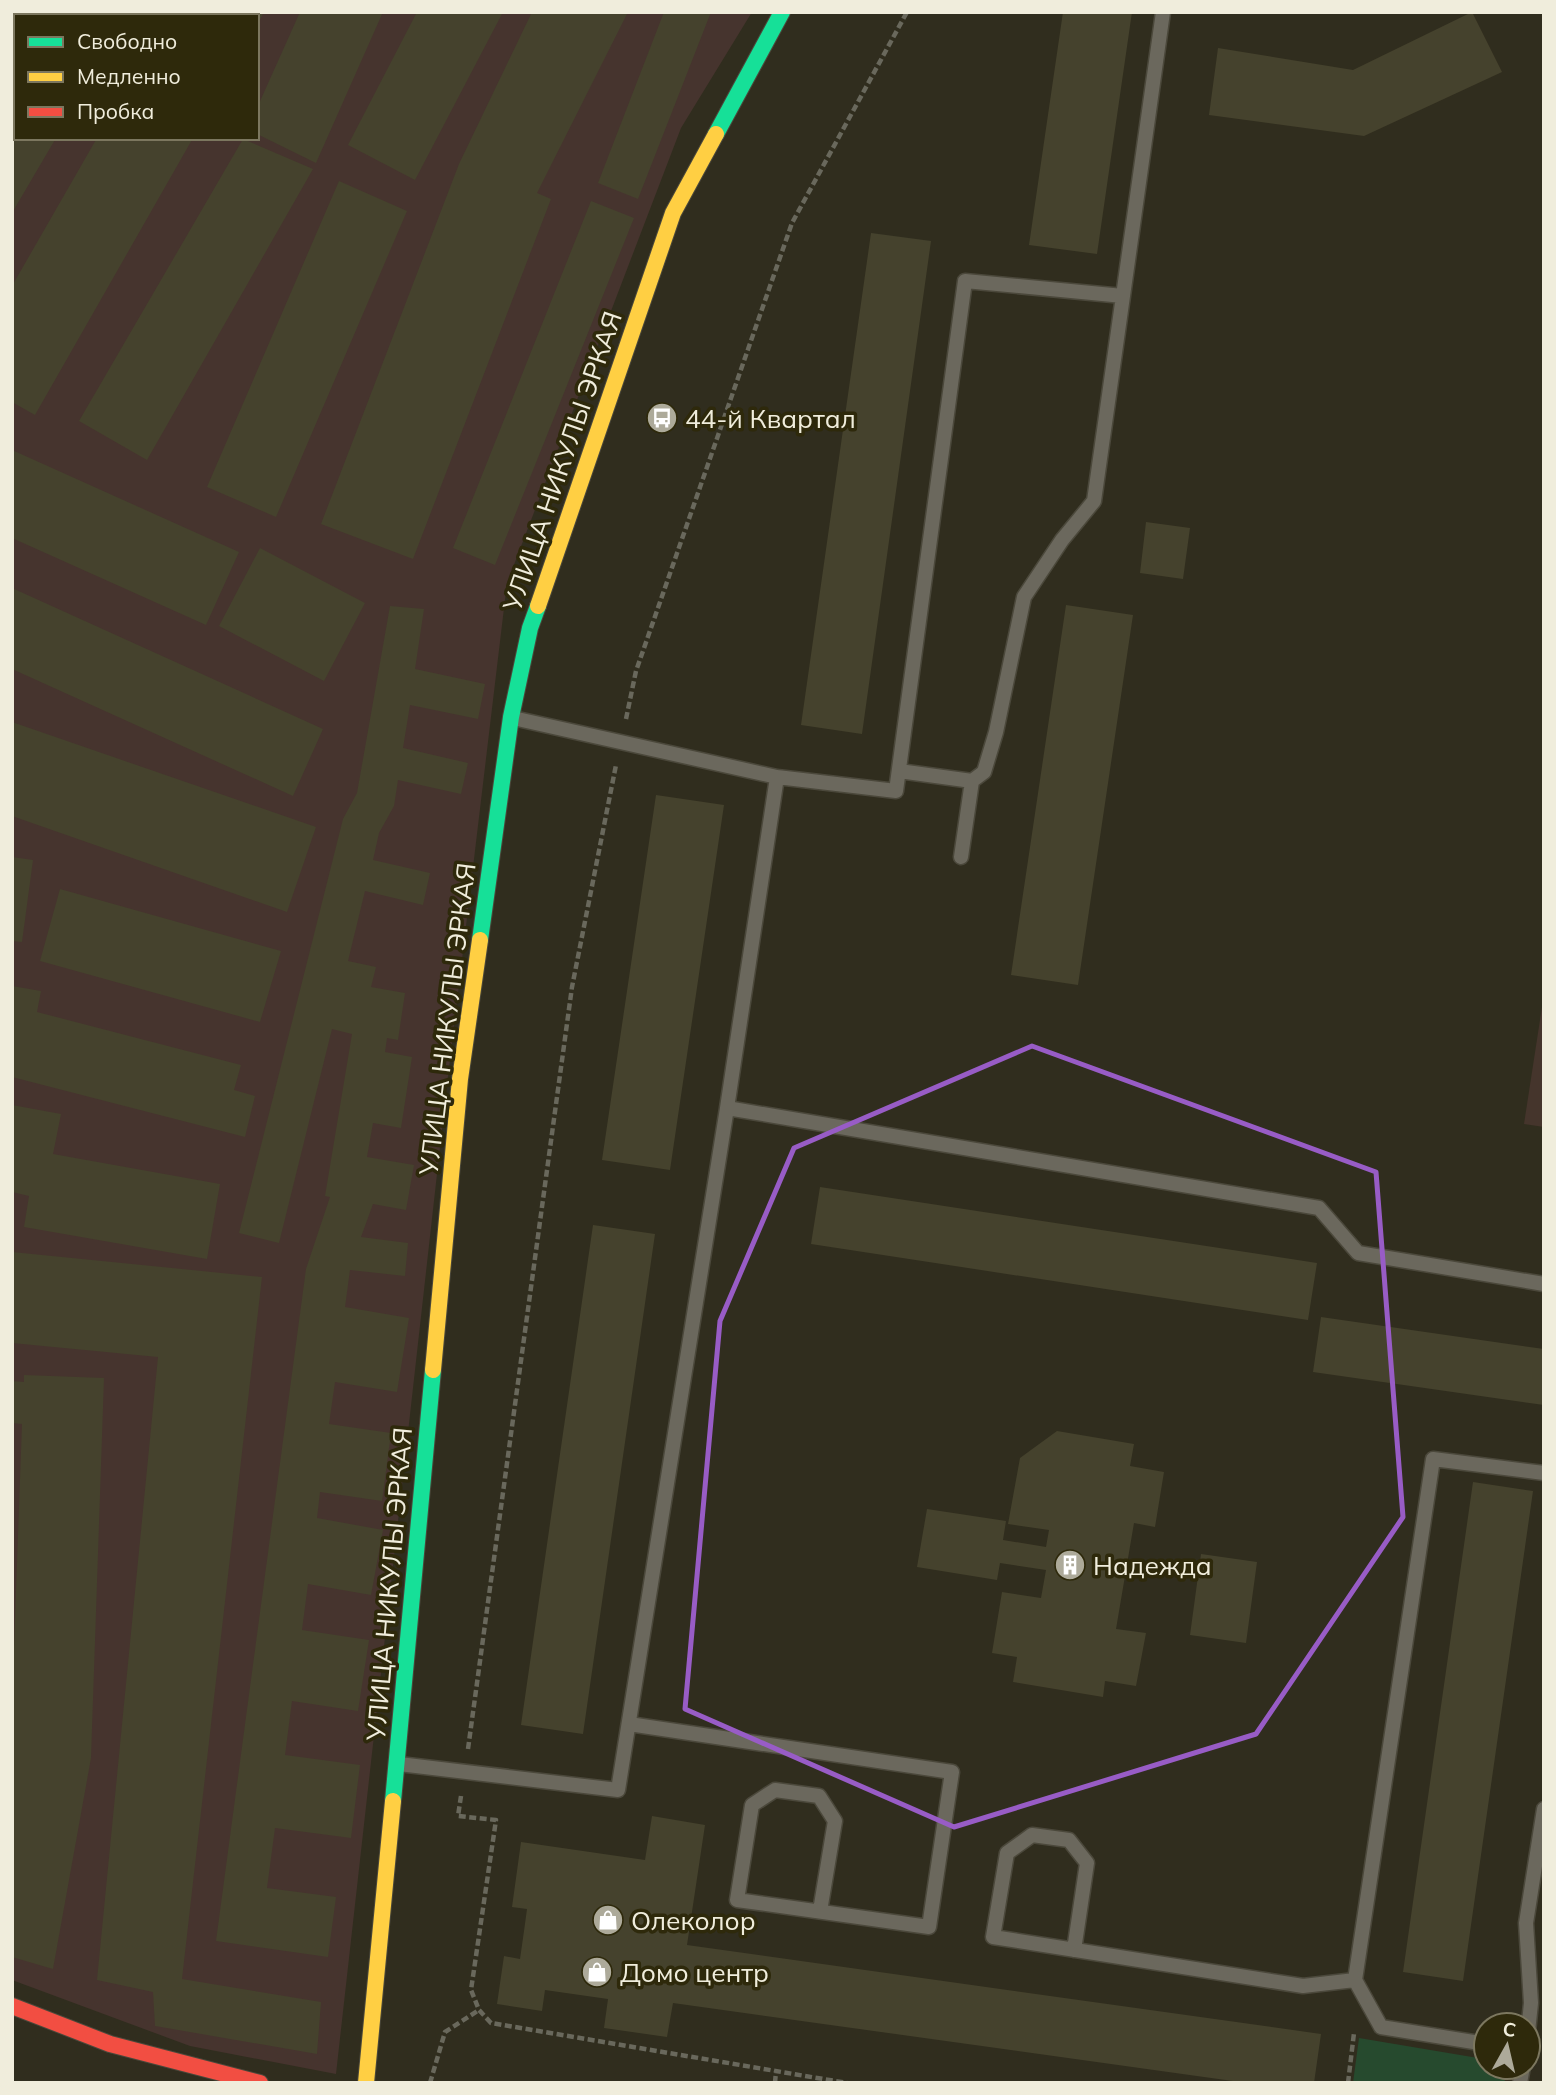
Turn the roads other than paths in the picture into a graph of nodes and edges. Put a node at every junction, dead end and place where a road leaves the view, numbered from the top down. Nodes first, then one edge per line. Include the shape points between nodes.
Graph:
1 (782, 12) edge
2 (1163, 12) edge
3 (1123, 296) junction
4 (511, 717) junction
5 (899, 771) junction
6 (776, 777) junction
7 (972, 781) junction
8 (961, 857) dead end
9 (726, 1108) junction
10 (1544, 1284) edge
11 (1544, 1473) edge
12 (629, 1724) junction
13 (397, 1763) junction
14 (1544, 1809) edge
15 (820, 1911) junction
16 (1074, 1950) junction
17 (1355, 1980) junction
18 (1537, 2004) edge
19 (12, 2006) edge
20 (1472, 2042) edge
21 (260, 2083) edge
22 (366, 2083) edge

1 - 4 street, УЛИЦА НИКУЛЫ ЭРКАЯ via 673,213 530,628
2 - 3 lane
3 - 5 lane via 965,281
3 - 7 lane via 1094,501 1024,597 996,732 984,772
4 - 6 lane
4 - 13 street, УЛИЦА НИКУЛЫ ЭРКАЯ via 460,1079
5 - 6 lane via 896,791
5 - 7 lane
6 - 9 lane
7 - 8 lane
9 - 10 lane via 1319,1208 1358,1253
9 - 12 lane
11 - 17 lane via 1433,1459
12 - 13 lane via 618,1790
12 - 15 lane via 952,1772 929,1927
13 - 22 street, УЛИЦА НИКУЛЫ ЭРКАЯ
14 - 18 lane via 1526,1923
15 - 15 lane via 737,1900 752,1805 775,1790 819,1796 835,1821
16 - 16 lane via 993,1937 1007,1853 1032,1835 1069,1840 1087,1863
16 - 17 lane via 1303,1986
17 - 20 lane via 1381,2027
19 - 21 street via 110,2044

